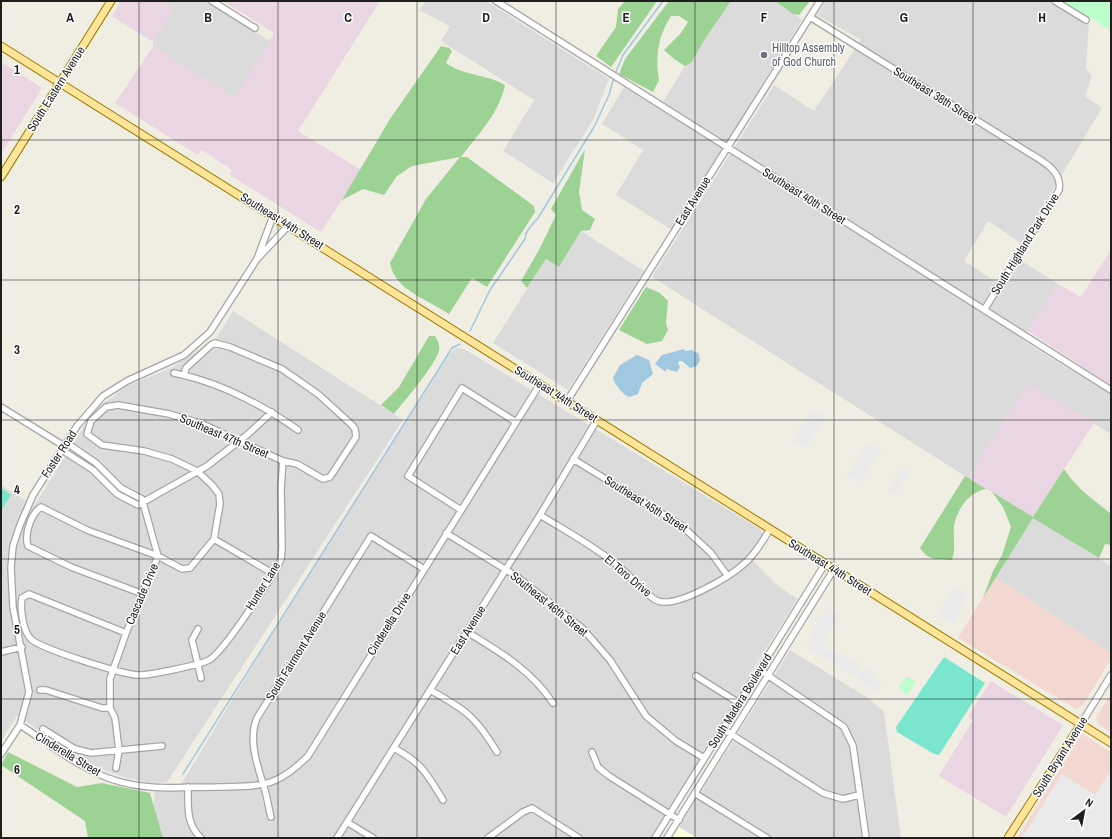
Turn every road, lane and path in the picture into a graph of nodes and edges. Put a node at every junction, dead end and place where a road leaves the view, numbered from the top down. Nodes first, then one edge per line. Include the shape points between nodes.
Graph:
1 (111, 1) edge
2 (212, 1) edge
3 (496, 1) edge
4 (820, 1) edge
5 (1055, 1) edge
6 (810, 17) junction
7 (1086, 20) dead end
8 (255, 28) dead end
9 (1, 46) edge
10 (60, 83) junction
11 (727, 148) junction
12 (1, 177) edge
13 (1058, 177) joint
14 (273, 216) junction
15 (289, 226) junction
16 (257, 259) junction
17 (984, 310) junction
18 (174, 373) dead end
19 (184, 375) junction
20 (540, 384) junction
21 (1111, 390) edge
22 (566, 401) junction
23 (1, 407) edge
24 (272, 412) junction
25 (597, 420) junction
26 (516, 422) junction
27 (298, 430) dead end
28 (239, 440) junction
29 (64, 446) junction
30 (573, 459) junction
31 (283, 461) junction
32 (196, 471) junction
33 (143, 504) junction
34 (461, 510) junction
35 (540, 515) junction
36 (770, 529) junction
37 (446, 533) junction
38 (214, 539) junction
39 (158, 556) junction
40 (825, 564) junction
41 (424, 569) junction
42 (834, 569) junction
43 (506, 570) junction
44 (272, 573) junction
45 (727, 575) junction
46 (142, 594) junction
47 (198, 629) dead end
48 (467, 632) junction
49 (126, 633) junction
50 (22, 647) junction
51 (1, 652) edge
52 (196, 664) junction
53 (112, 669) junction
54 (760, 670) junction
55 (696, 676) dead end
56 (769, 676) junction
57 (1111, 676) edge
58 (201, 678) dead end
59 (40, 690) dead end
60 (430, 690) junction
61 (553, 703) dead end
62 (739, 703) junction
63 (110, 708) junction
64 (1081, 724) junction
65 (20, 725) junction
66 (43, 729) dead end
67 (723, 729) junction
68 (732, 734) junction
69 (1111, 743) edge
70 (162, 746) dead end
71 (394, 748) junction
72 (119, 750) junction
73 (497, 752) dead end
74 (592, 752) dead end
75 (1, 754) edge
76 (704, 758) junction
77 (116, 768) dead end
78 (263, 783) junction
79 (188, 787) junction
80 (696, 794) junction
81 (859, 795) junction
82 (443, 800) dead end
83 (670, 814) junction
84 (271, 817) dead end
85 (679, 820) junction
86 (346, 822) junction
87 (201, 838) edge
88 (337, 838) edge
89 (373, 838) edge
90 (488, 838) edge
91 (579, 838) edge
92 (655, 838) edge
93 (667, 838) edge
94 (766, 838) edge
95 (866, 838) edge
96 (1008, 838) edge

1 - 10 main road, South Eastern Avenue
2 - 8 street
3 - 11 street, Southeast 40th Street
4 - 6 street, East Avenue
5 - 7 street
6 - 11 street, East Avenue
6 - 13 street, Southeast 38th Street via 1026,151 1052,168
9 - 10 main road, Southeast 44th Street
10 - 12 main road, South Eastern Avenue
10 - 14 main road, Southeast 44th Street
11 - 17 street, Southeast 40th Street
11 - 22 street, East Avenue
13 - 17 street, South Highland Park Drive via 1059,190
14 - 15 main road, Southeast 44th Street
14 - 16 street, Foster Road
15 - 16 street, Foster Road
15 - 20 main road, Southeast 44th Street
16 - 29 street, Foster Road via 210,332 184,356 127,381 103,396 77,426
17 - 21 street, Southeast 40th Street
18 - 19 street
19 - 24 street via 228,390
19 - 31 street, Southeast 47th Street via 186,368 211,345 222,344 273,365 298,380 352,425 356,432 354,442 326,479 297,464
20 - 22 main road, Southeast 44th Street
20 - 26 street, Cinderella Drive
22 - 25 main road, Southeast 44th Street
23 - 29 street
24 - 27 street
24 - 28 street
25 - 30 street, East Avenue
25 - 36 main road, Southeast 44th Street
26 - 34 street, Cinderella Drive
26 - 34 street via 462,388 408,476
28 - 31 street, Southeast 47th Street
28 - 32 street via 207,466
28 - 32 street, Southeast 47th Street via 185,418 118,405 106,407 96,414 87,428 87,434 102,445 159,454
29 - 33 street via 96,463 121,488 142,499
29 - 50 street, Foster Road via 33,495 13,546 11,588
30 - 35 street, East Avenue
30 - 45 street, Southeast 45th Street via 687,530
31 - 44 street, Hunter Lane via 282,554
32 - 33 street
32 - 38 street via 206,478 219,494 220,504
33 - 39 street, Cascade Drive
34 - 37 street, Cinderella Drive
35 - 43 street, East Avenue
35 - 45 street, El Toro Drive via 615,563 658,601 683,600
36 - 40 main road, Southeast 44th Street
36 - 45 street, El Toro Drive via 752,556
37 - 41 street, Cinderella Drive
37 - 43 street, Southeast 46th Street
38 - 39 street via 190,568 182,569
38 - 44 street
39 - 46 street, Cascade Drive
39 - 46 street via 87,530 41,507 36,510 27,534 28,546 71,567
40 - 42 main road, Southeast 44th Street
40 - 54 street, South Madera Boulevard
41 - 78 street, Cinderella Drive via 308,756 285,775
41 - 78 street, South Fairmont Avenue via 371,536 254,725 253,743
42 - 56 street, South Madera Boulevard
42 - 64 main road, Southeast 44th Street
43 - 48 street, East Avenue
43 - 76 street, Southeast 46th Street via 583,629 610,660 646,716 676,741
44 - 52 street, Hunter Lane via 224,647 209,660
46 - 49 street, Cascade Drive
47 - 52 street via 192,640
48 - 60 street, East Avenue
48 - 61 street via 528,672 544,688
49 - 53 street, Cascade Drive
49 - 53 street, Hunter Lane via 29,594 24,596 21,602 27,632 31,639
50 - 51 street
50 - 65 street, Foster Road via 29,692
52 - 53 street, Hunter Lane via 139,675
52 - 58 street
53 - 63 street, Cascade Drive
54 - 56 street
54 - 62 street, South Madera Boulevard
55 - 62 street
56 - 68 street, South Madera Boulevard
56 - 81 street via 844,727 853,746
57 - 64 street, South Bryant Avenue
59 - 63 street
60 - 71 street, East Avenue
60 - 73 street via 470,714
62 - 67 street, South Madera Boulevard
63 - 72 street, Cascade Drive via 115,718
64 - 69 main road, Southeast 44th Street
64 - 96 main road, South Bryant Avenue
65 - 75 street, Foster Road
65 - 79 street, Cinderella Street via 91,770 113,780 136,786
66 - 72 street via 75,749 91,753
67 - 68 street
67 - 76 street, South Madera Boulevard
68 - 80 street, South Madera Boulevard
68 - 81 street via 823,792 843,799
70 - 72 street
71 - 82 street via 423,767
71 - 86 street, East Avenue
72 - 77 street, Cascade Drive
74 - 83 street via 598,767 609,776
76 - 83 street, South Madera Boulevard
78 - 79 street, Cinderella Drive via 254,786
78 - 84 street, South Fairmont Avenue
79 - 87 street via 187,814
80 - 85 street, South Madera Boulevard
80 - 94 street
81 - 95 street
83 - 85 street
83 - 92 street, South Madera Boulevard
85 - 93 street, South Madera Boulevard
86 - 88 street, East Avenue
86 - 89 street
90 - 91 street via 532,808

